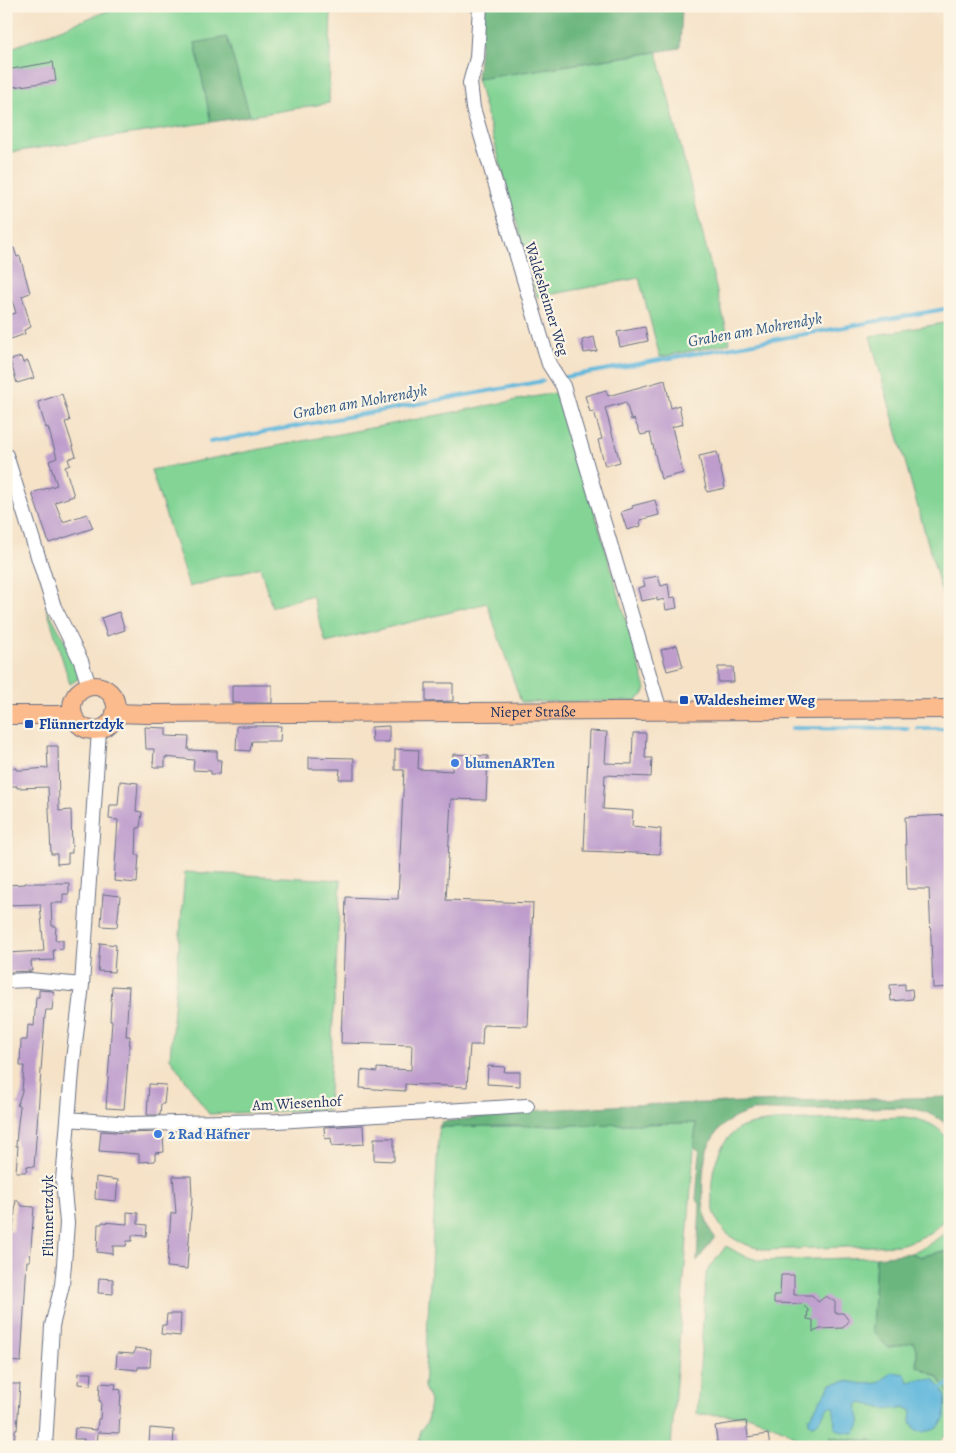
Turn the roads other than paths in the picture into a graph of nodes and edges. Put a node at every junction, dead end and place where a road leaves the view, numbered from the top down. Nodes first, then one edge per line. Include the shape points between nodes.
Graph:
1 (480, 6) edge
2 (6, 456) edge
3 (89, 686) junction
4 (950, 709) edge
5 (660, 711) junction
6 (115, 713) junction
7 (6, 715) edge
8 (72, 715) junction
9 (99, 730) junction
10 (6, 981) edge
11 (82, 984) junction
12 (527, 1106) dead end
13 (68, 1119) junction
14 (45, 1447) edge

1 - 5 street, Waldesheimer Weg via 477,58 470,83 473,108 549,364 563,386
2 - 3 street via 54,608 82,661
3 - 6 main road via 102,688 111,695
3 - 8 main road via 73,700
4 - 5 main road, Nieper Straße
5 - 6 main road, Nieper Straße
6 - 9 main road via 110,724
7 - 8 main road
8 - 9 main road via 86,729
9 - 11 street, Flünnertzdyk
10 - 11 street
11 - 13 street, Flünnertzdyk
12 - 13 street, Am Wiesenhof via 277,1121 130,1124
13 - 14 street, Flünnertzdyk via 63,1180 66,1231 62,1285 52,1326

